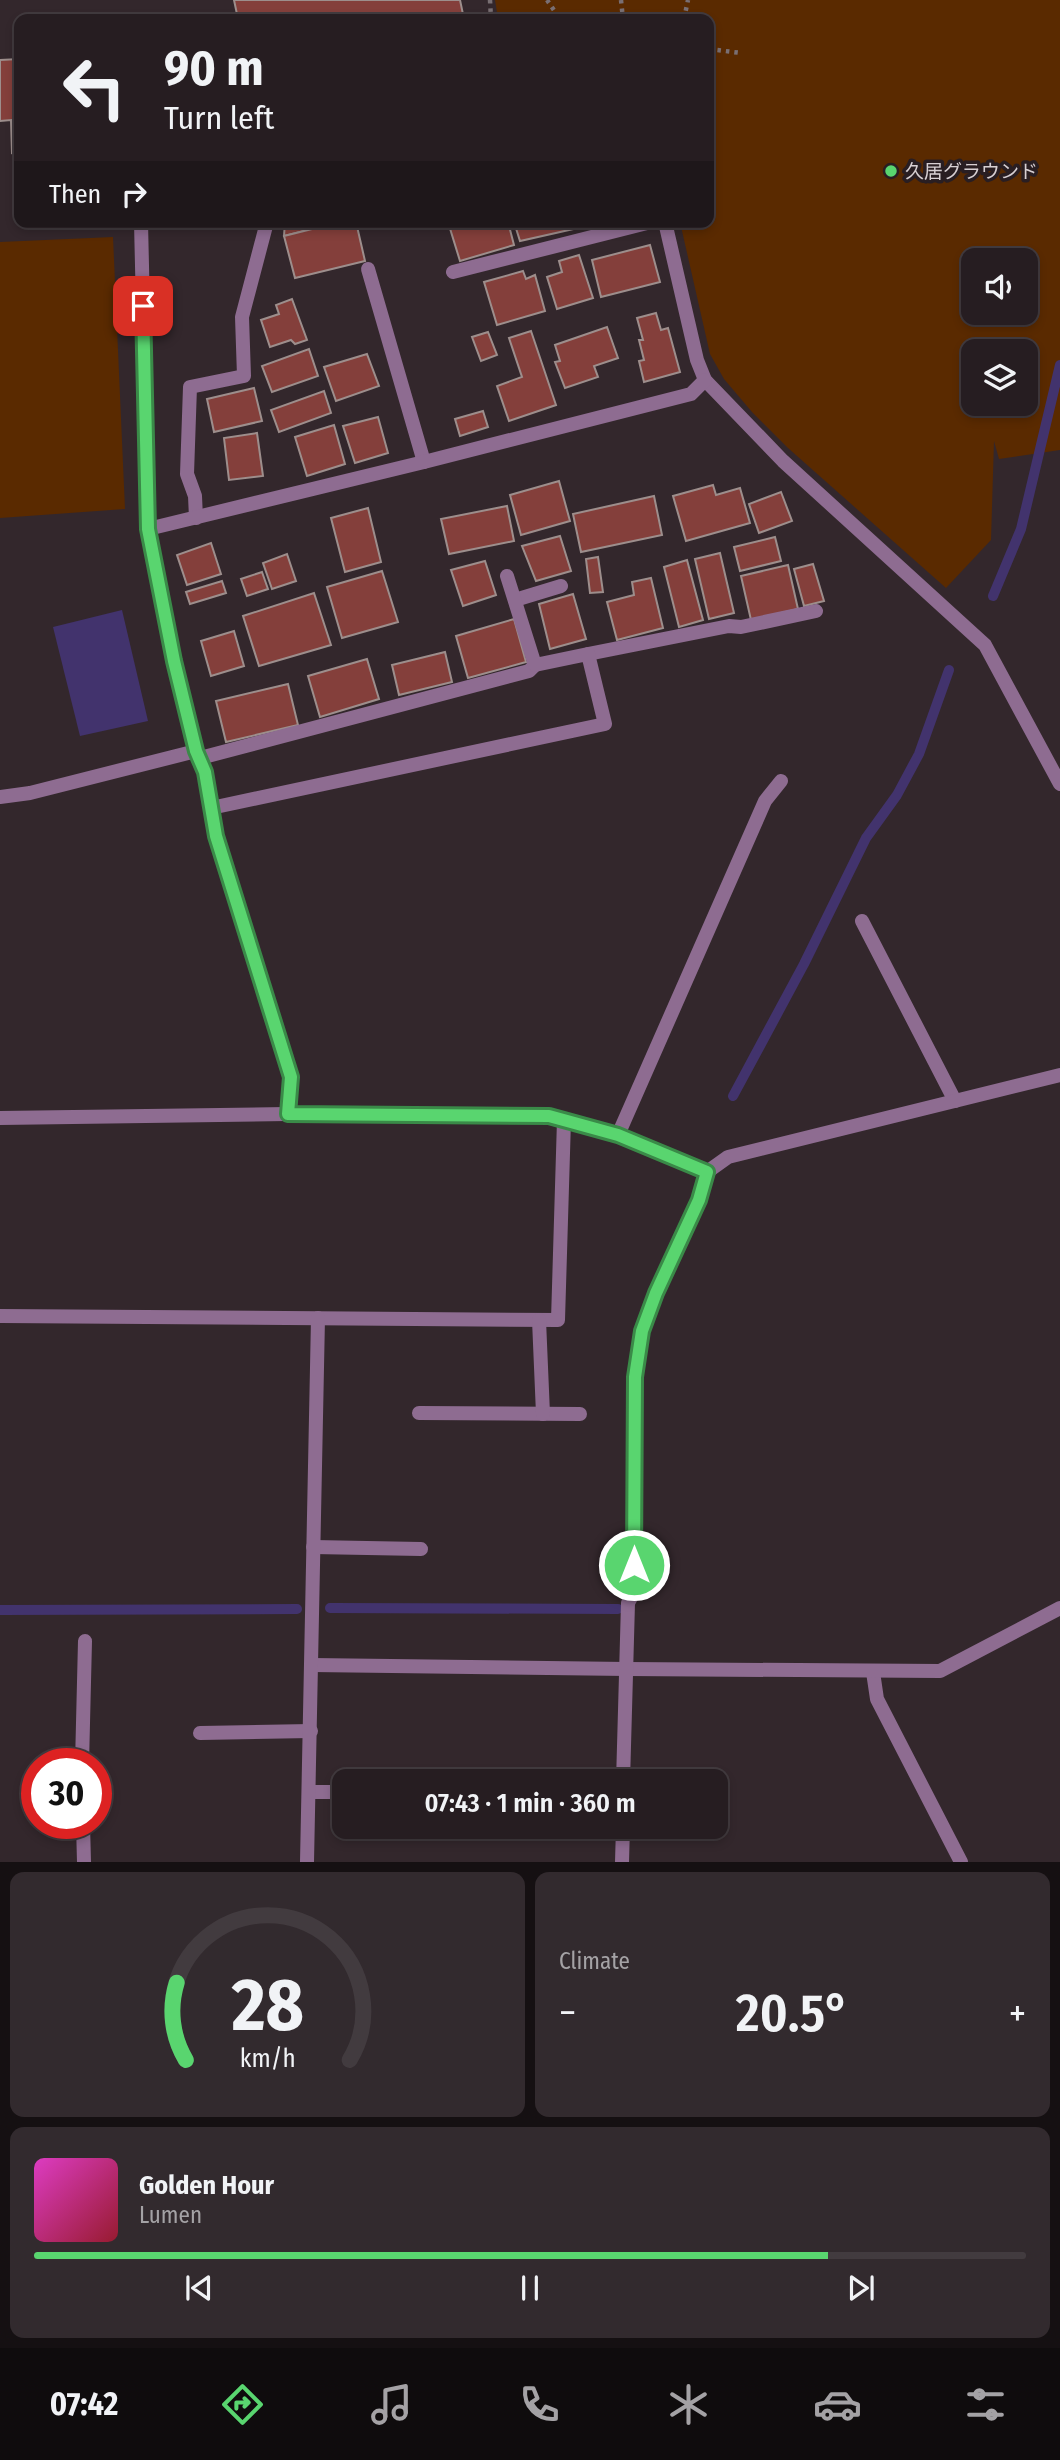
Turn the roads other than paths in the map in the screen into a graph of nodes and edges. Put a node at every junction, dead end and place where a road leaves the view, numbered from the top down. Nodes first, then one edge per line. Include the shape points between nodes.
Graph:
1 (141, 228) edge
2 (265, 228) edge
3 (627, 228) edge
4 (666, 228) edge
5 (368, 269) dead end
6 (453, 272) dead end
7 (705, 380) junction
8 (424, 463) junction
9 (197, 518) junction
10 (148, 529) junction
11 (507, 576) dead end
12 (561, 586) dead end
13 (515, 600) junction
14 (816, 611) dead end
15 (588, 653) junction
16 (535, 665) junction
17 (198, 755) junction
18 (781, 781) dead end
19 (1060, 784) edge
20 (0, 797) edge
21 (211, 808) junction
22 (862, 921) dead end
23 (1060, 1075) edge
24 (955, 1101) junction
25 (288, 1114) junction
26 (0, 1118) edge
27 (564, 1120) junction
28 (618, 1135) junction
29 (707, 1172) junction
30 (0, 1316) edge
31 (318, 1318) junction
32 (539, 1320) junction
33 (419, 1413) dead end
34 (543, 1414) junction
35 (580, 1414) dead end
36 (313, 1547) junction
37 (421, 1549) dead end
38 (1060, 1608) edge
39 (85, 1641) dead end
40 (312, 1665) junction
41 (627, 1669) junction
42 (873, 1672) junction
43 (310, 1731) junction
44 (200, 1733) dead end
45 (82, 1748) edge
46 (623, 1769) edge
47 (332, 1791) edge
48 (309, 1792) junction
49 (83, 1839) edge
50 (623, 1839) edge
51 (84, 1861) edge
52 (307, 1861) edge
53 (622, 1861) edge
54 (961, 1861) edge

1 - 10 street
2 - 9 street via 242,317 244,376 190,387 187,474
3 - 6 street
4 - 7 street
5 - 8 street
7 - 8 street via 691,394
7 - 19 street via 783,461 985,645
8 - 9 street
9 - 10 street
10 - 17 street
11 - 13 street
12 - 13 street
13 - 16 street
14 - 15 street
15 - 16 street
15 - 21 street via 604,724
16 - 17 street via 529,671
17 - 20 street
17 - 21 street
18 - 28 street via 765,801
21 - 25 street via 291,1077
22 - 24 street
23 - 24 street
24 - 29 street via 728,1157
25 - 26 street
25 - 27 street via 549,1116
27 - 28 street
27 - 32 street via 558,1320
28 - 29 street
29 - 41 street via 642,1331 635,1377 634,1592 628,1603
30 - 31 street
31 - 32 street
31 - 36 street
32 - 34 street
33 - 34 street
34 - 35 street
36 - 37 street
36 - 40 street
38 - 42 street via 940,1671
39 - 45 street
40 - 41 street
40 - 43 street
41 - 42 street
41 - 46 street
42 - 54 street via 877,1699
43 - 44 street
43 - 48 street
47 - 48 street
48 - 52 street
49 - 51 street
50 - 53 street

